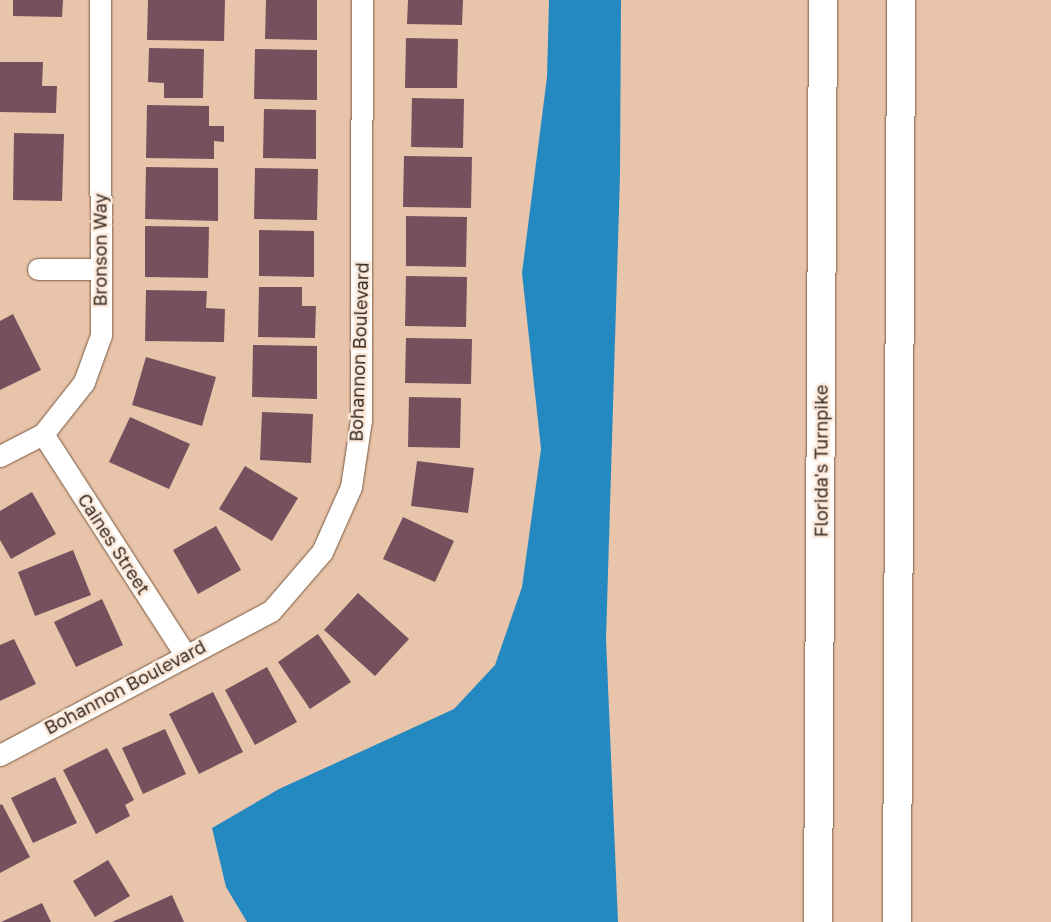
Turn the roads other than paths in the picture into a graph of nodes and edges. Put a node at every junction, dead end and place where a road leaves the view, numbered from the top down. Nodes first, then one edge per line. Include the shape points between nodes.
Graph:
1 (100, 0) edge
2 (362, 0) edge
3 (823, 0) edge
4 (902, 0) edge
5 (38, 269) dead end
6 (100, 269) junction
7 (43, 434) junction
8 (0, 456) edge
9 (185, 654) junction
10 (0, 755) edge
11 (818, 922) edge
12 (897, 922) edge

1 - 6 street, Bronson Way
2 - 9 street, Bohannon Boulevard via 361,420 350,487 322,552 271,610
3 - 11 highway, Florida's Turnpike
4 - 12 highway
5 - 6 street
6 - 7 street, Bronson Way via 101,335 87,374
7 - 8 street, Bronson Way
7 - 9 street, Caines Street
9 - 10 street, Bohannon Boulevard

